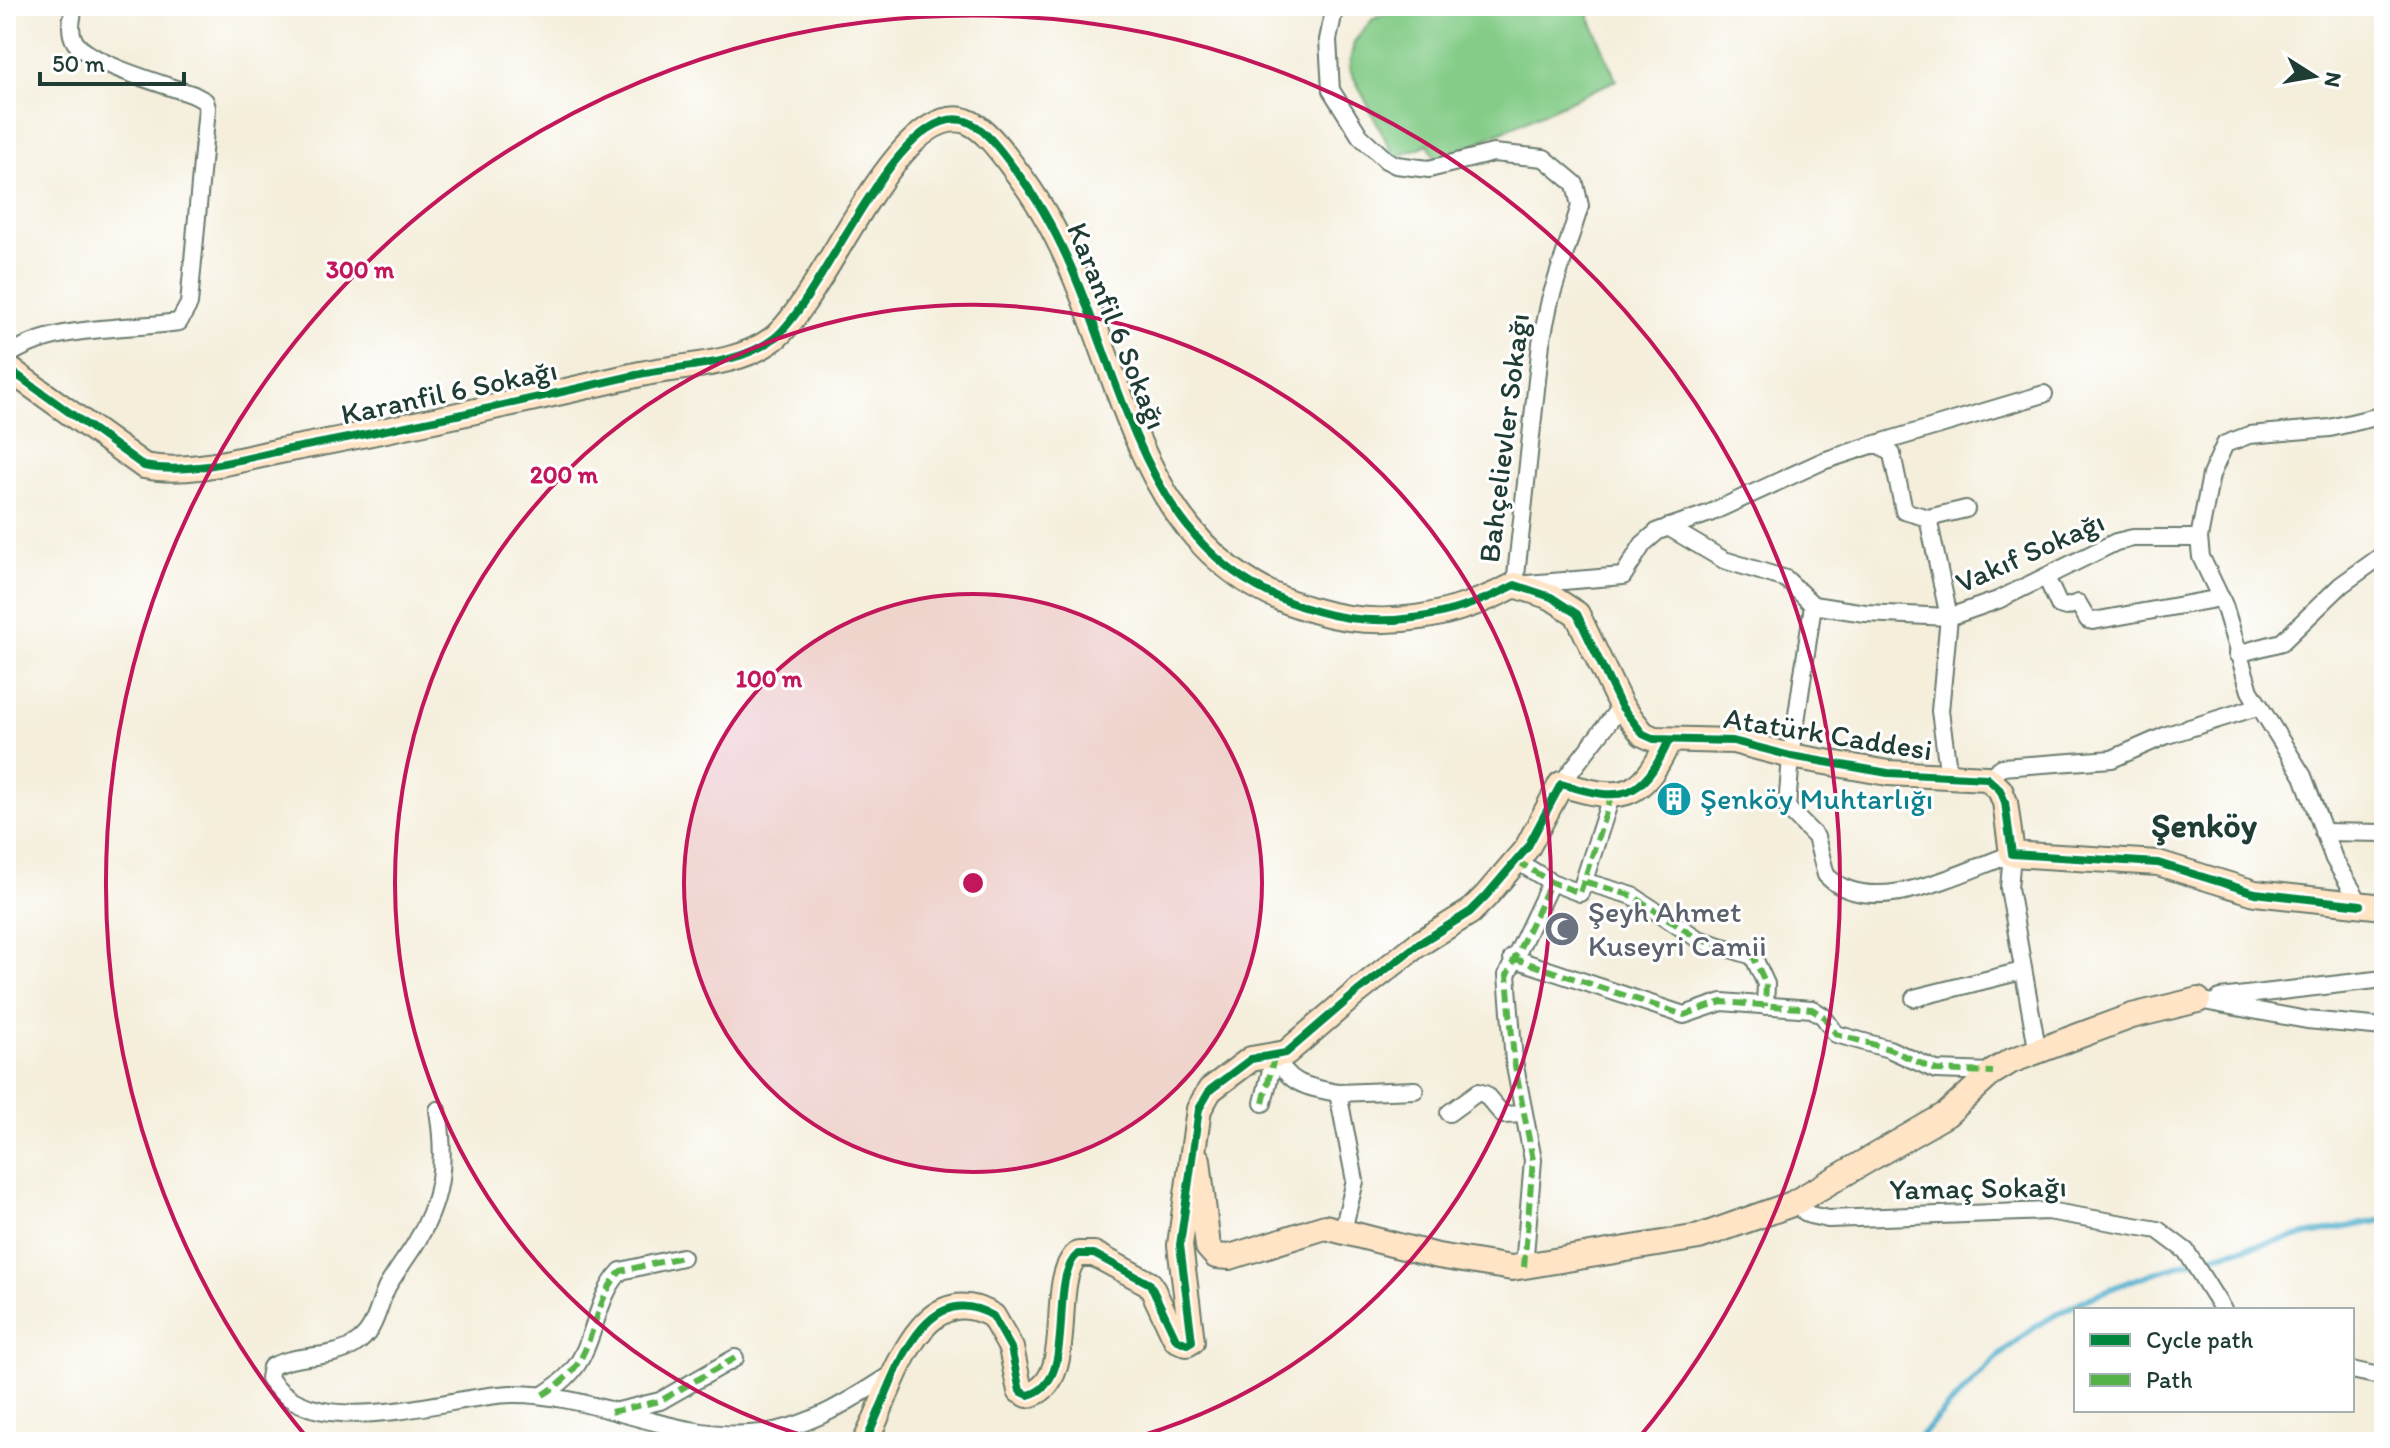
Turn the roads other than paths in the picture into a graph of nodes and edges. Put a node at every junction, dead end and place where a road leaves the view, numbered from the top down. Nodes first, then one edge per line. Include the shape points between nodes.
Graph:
1 (74, 6) edge
2 (1335, 6) edge
3 (6, 357) edge
4 (6, 367) edge
5 (2044, 394) dead end
6 (2384, 415) edge
7 (1872, 445) junction
8 (1966, 509) dead end
9 (1928, 518) junction
10 (1668, 527) junction
11 (2199, 538) junction
12 (2384, 554) edge
13 (2046, 577) junction
14 (1515, 585) junction
15 (2221, 598) junction
16 (1813, 605) junction
17 (1949, 617) junction
18 (2237, 654) junction
19 (1621, 706) junction
20 (2260, 706) junction
21 (1669, 740) junction
22 (1791, 756) junction
23 (1949, 777) junction
24 (1987, 778) junction
25 (1561, 784) junction
26 (1611, 797) junction
27 (2323, 832) junction
28 (2384, 833) edge
29 (2012, 854) junction
30 (1517, 861) junction
31 (1551, 882) junction
32 (1586, 882) junction
33 (2373, 906) edge
34 (1512, 958) junction
35 (2022, 971) junction
36 (2384, 979) edge
37 (1914, 998) dead end
38 (2198, 1000) junction
39 (1765, 1006) junction
40 (2384, 1027) edge
41 (2037, 1048) junction
42 (1275, 1054) junction
43 (1993, 1072) junction
44 (1415, 1090) dead end
45 (1338, 1093) junction
46 (1263, 1103) dead end
47 (438, 1110) dead end
48 (1449, 1113) dead end
49 (1524, 1114) junction
50 (1195, 1139) junction
51 (1792, 1204) junction
52 (1343, 1230) junction
53 (682, 1257) dead end
54 (1524, 1267) junction
55 (2222, 1308) edge
56 (735, 1358) dead end
57 (2354, 1370) edge
58 (893, 1373) junction
59 (2384, 1377) edge
60 (543, 1395) junction
61 (611, 1412) junction
62 (865, 1442) edge

1 - 3 street via 70,28 76,44 112,66 205,101 189,304 179,322 25,344
2 - 14 street, Bahçelievler Sokağı via 1328,40 1331,90 1360,136 1386,160 1429,169 1493,153 1544,158 1575,184 1580,206 1541,343
4 - 14 street, Karanfil 6 Sokağı via 144,466 163,470 354,437 730,358 757,350 793,320 911,140 927,126 962,120 977,127 1003,154 1049,219 1087,300 1142,452 1188,529 1231,574 1287,603 1354,619 1445,614
5 - 7 street, Bahçelievler Sokağı
6 - 11 street via 2330,428 2249,435 2225,444 2211,475
7 - 9 street via 1892,454 1904,511
7 - 10 street, Bahçelievler Sokağı
8 - 9 street
9 - 17 street
10 - 14 street, Bahçelievler Sokağı via 1643,544 1623,576
10 - 16 street via 1724,560 1786,579
11 - 13 street, Vakıf Sokağı via 2124,539
11 - 15 street via 2201,557
12 - 18 street via 2341,585 2282,642
13 - 15 street via 2059,605 2078,603 2093,621
13 - 17 street, Vakıf Sokağı
14 - 19 street via 1551,597 1577,614
15 - 18 street
16 - 17 street
16 - 22 street
17 - 23 street, Vakıf Sokağı via 1940,711
18 - 20 street
19 - 21 street, Atatürk Caddesi via 1643,734
19 - 25 street
20 - 24 street via 2167,735 2112,759 2002,767
20 - 27 street via 2303,776
21 - 22 street, Atatürk Caddesi via 1733,741
21 - 26 street via 1651,775
22 - 23 street, Atatürk Caddesi via 1888,773
22 - 29 street via 1787,808 1816,837 1826,875 1854,894 1887,894
23 - 24 street, Atatürk Caddesi
24 - 29 street via 2005,802
25 - 26 street
25 - 30 street
26 - 32 street
27 - 28 street
27 - 33 street via 2334,859
29 - 33 street via 2177,866 2255,893
29 - 35 street via 2009,888
30 - 31 street
30 - 42 street via 1470,912 1417,945 1292,1049
31 - 32 street via 1576,893
31 - 34 street
32 - 39 street via 1633,896 1698,939 1753,956 1766,984
34 - 39 street via 1684,1015 1722,1002
34 - 49 street via 1507,975
35 - 37 street
35 - 41 street
36 - 38 street
38 - 40 street via 2307,1020
38 - 41 street
39 - 43 street via 1818,1011 1836,1034 1936,1070
41 - 43 street
42 - 45 street via 1290,1079
42 - 46 street
42 - 50 street via 1251,1059 1210,1090 1199,1109
43 - 51 street via 1947,1114
44 - 45 street
45 - 52 street via 1355,1181
47 - 60 street via 443,1173 436,1198 367,1336 337,1353 284,1360 271,1367 269,1378 276,1389 299,1402 351,1412 427,1409 490,1395
48 - 49 street via 1478,1092 1497,1112
49 - 54 street via 1533,1160
50 - 52 street via 1208,1247 1216,1256 1230,1257 1325,1227
50 - 58 street via 1180,1245 1192,1341 1176,1339 1150,1284 1084,1252 1068,1266 1057,1356 1036,1393 1020,1391 1001,1325 968,1306 934,1318 902,1353
51 - 54 street via 1699,1237
51 - 55 street, Yamaç Sokağı via 1828,1219 2048,1211 2158,1230 2186,1251
52 - 54 street via 1438,1256
53 - 60 street via 621,1271 583,1356 572,1373
56 - 61 street via 660,1401
57 - 59 street
58 - 61 street via 812,1419 759,1433 694,1430
58 - 62 street
60 - 61 street

